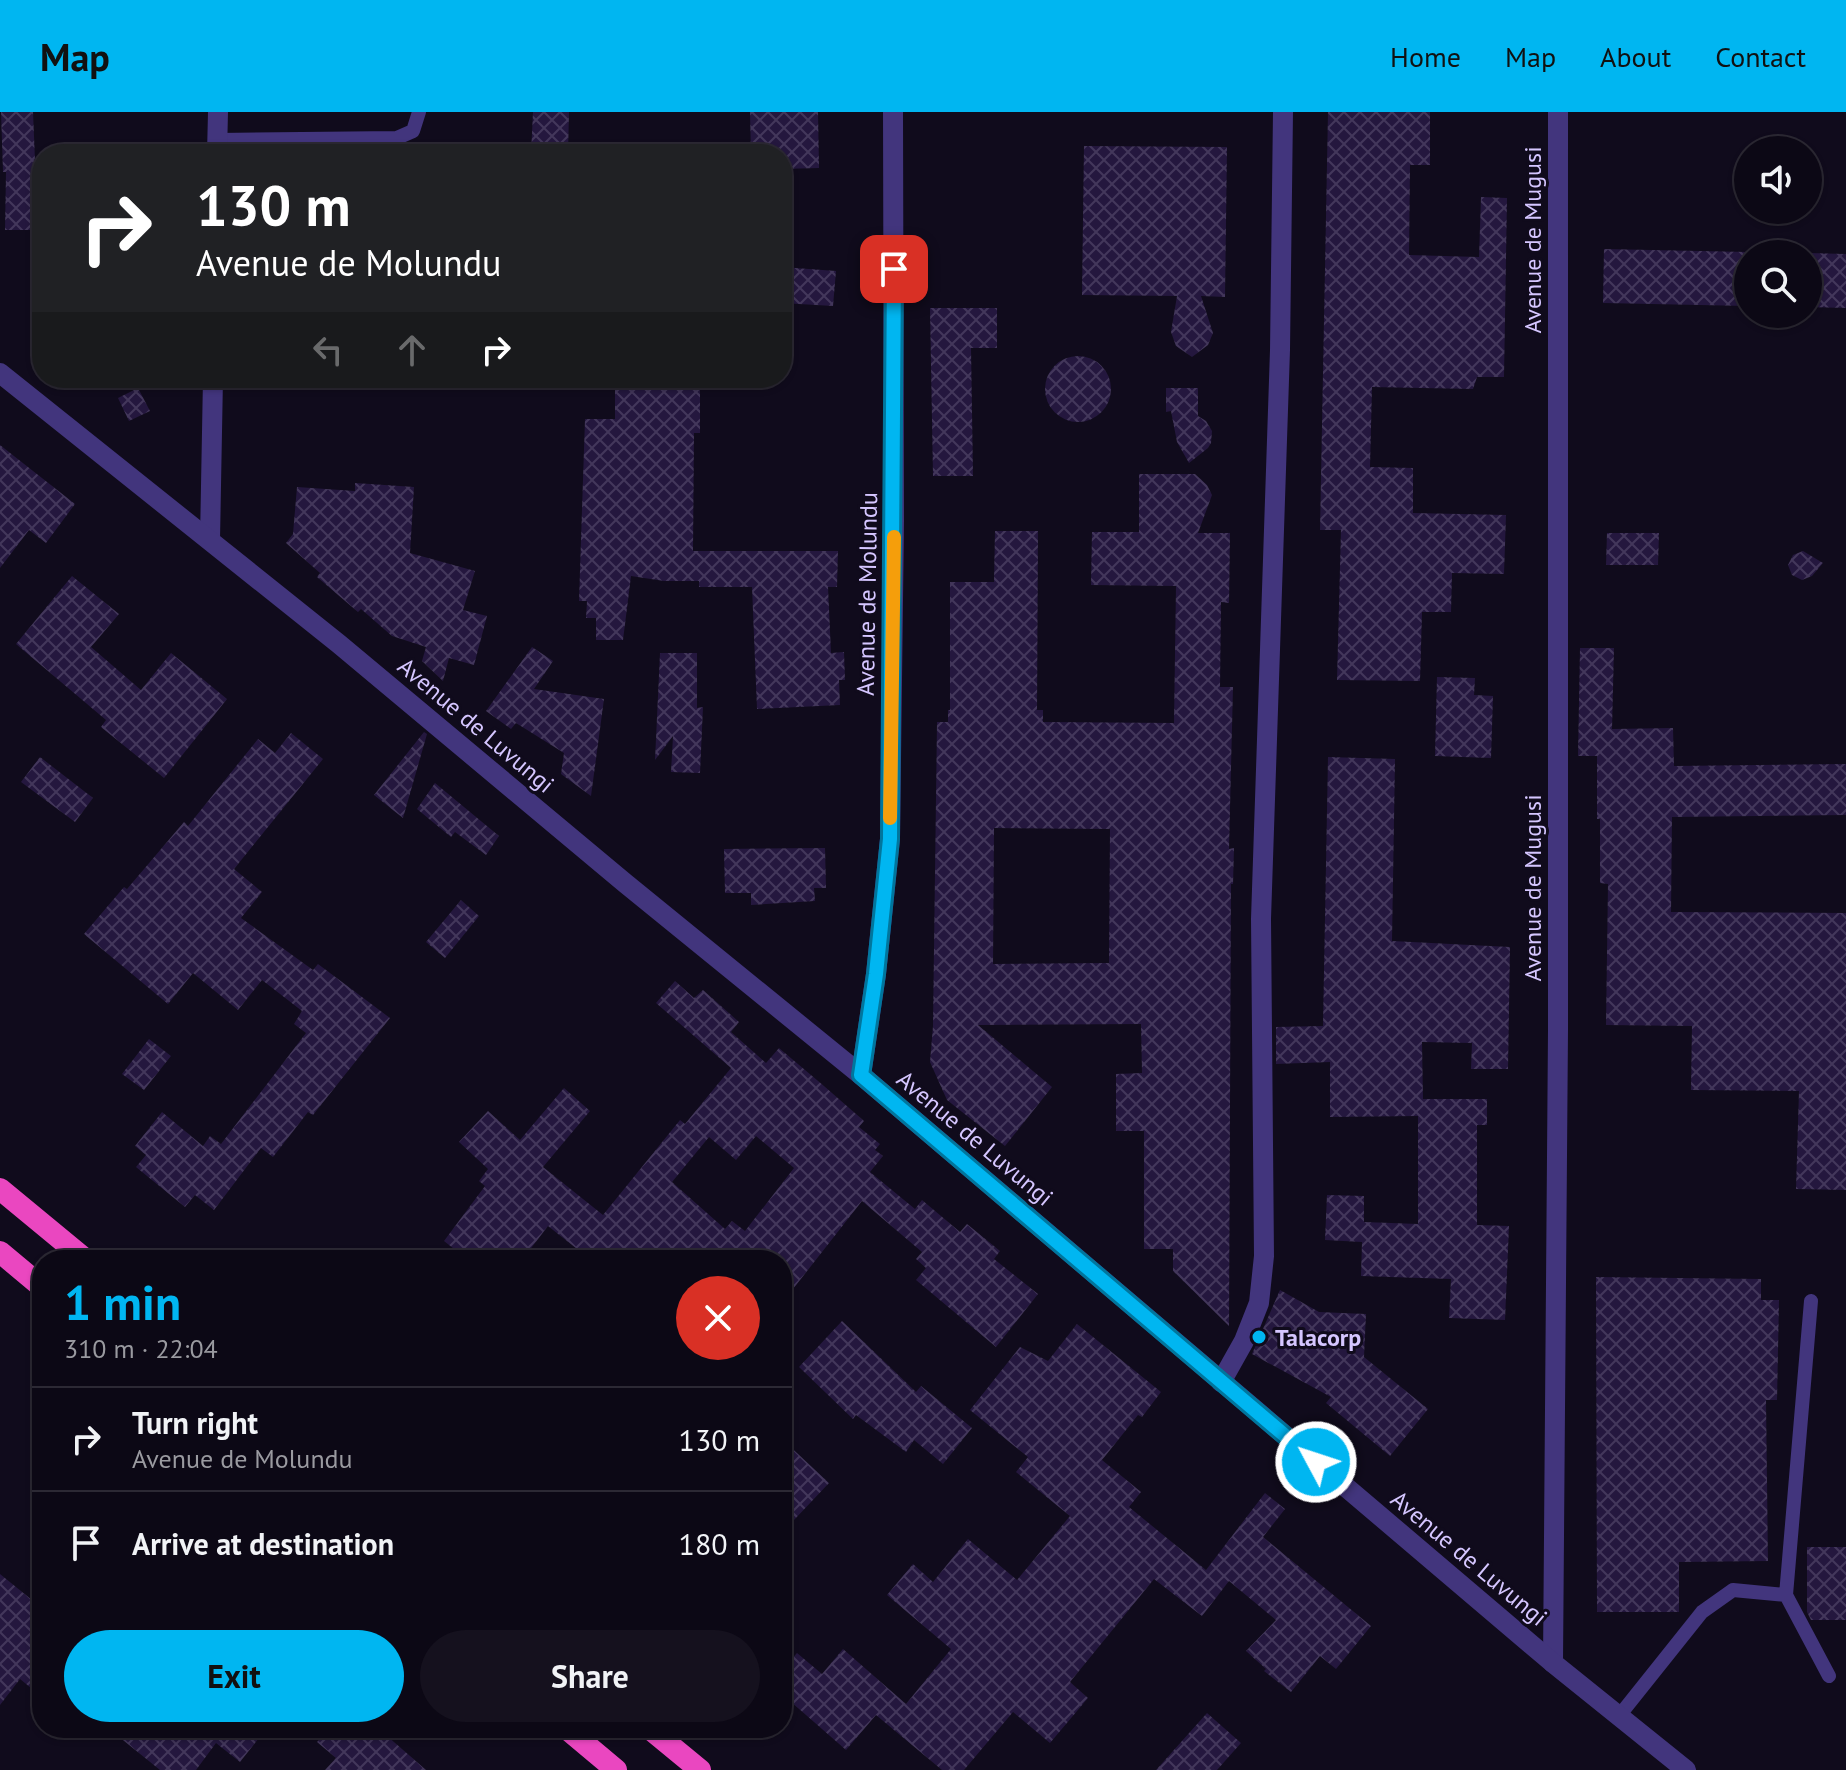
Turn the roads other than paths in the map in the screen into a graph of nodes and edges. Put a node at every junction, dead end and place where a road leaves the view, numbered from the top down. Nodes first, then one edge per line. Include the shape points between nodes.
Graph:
1 (218, 112) edge
2 (419, 112) edge
3 (893, 112) edge
4 (1283, 112) edge
5 (1558, 112) edge
6 (217, 144) edge
7 (277, 144) edge
8 (0, 373) edge
9 (213, 388) edge
10 (210, 540) junction
11 (861, 1075) junction
12 (0, 1189) edge
13 (74, 1250) edge
14 (0, 1252) edge
15 (32, 1279) edge
16 (1811, 1301) dead end
17 (1221, 1382) junction
18 (1786, 1595) junction
19 (1553, 1663) junction
20 (1829, 1676) dead end
21 (1619, 1716) junction
22 (578, 1738) edge
23 (661, 1738) edge
24 (616, 1770) edge
25 (700, 1770) edge
26 (1686, 1770) edge

1 - 6 street
2 - 7 lane via 413,131 397,138
3 - 11 street, Avenue de Molundu via 890,839
4 - 17 street via 1261,919 1264,1256 1259,1303
5 - 19 street, Avenue de Mugusi
8 - 10 street, Avenue de Luvungi
9 - 10 street
10 - 11 street, Avenue de Luvungi
11 - 17 street, Avenue de Luvungi
12 - 13 highway
14 - 15 highway
16 - 18 lane
17 - 19 street, Avenue de Luvungi
18 - 20 lane
18 - 21 lane via 1733,1590 1702,1612
19 - 21 street, Avenue de Luvungi
21 - 26 street, Avenue de Luvungi
22 - 24 highway
23 - 25 highway

